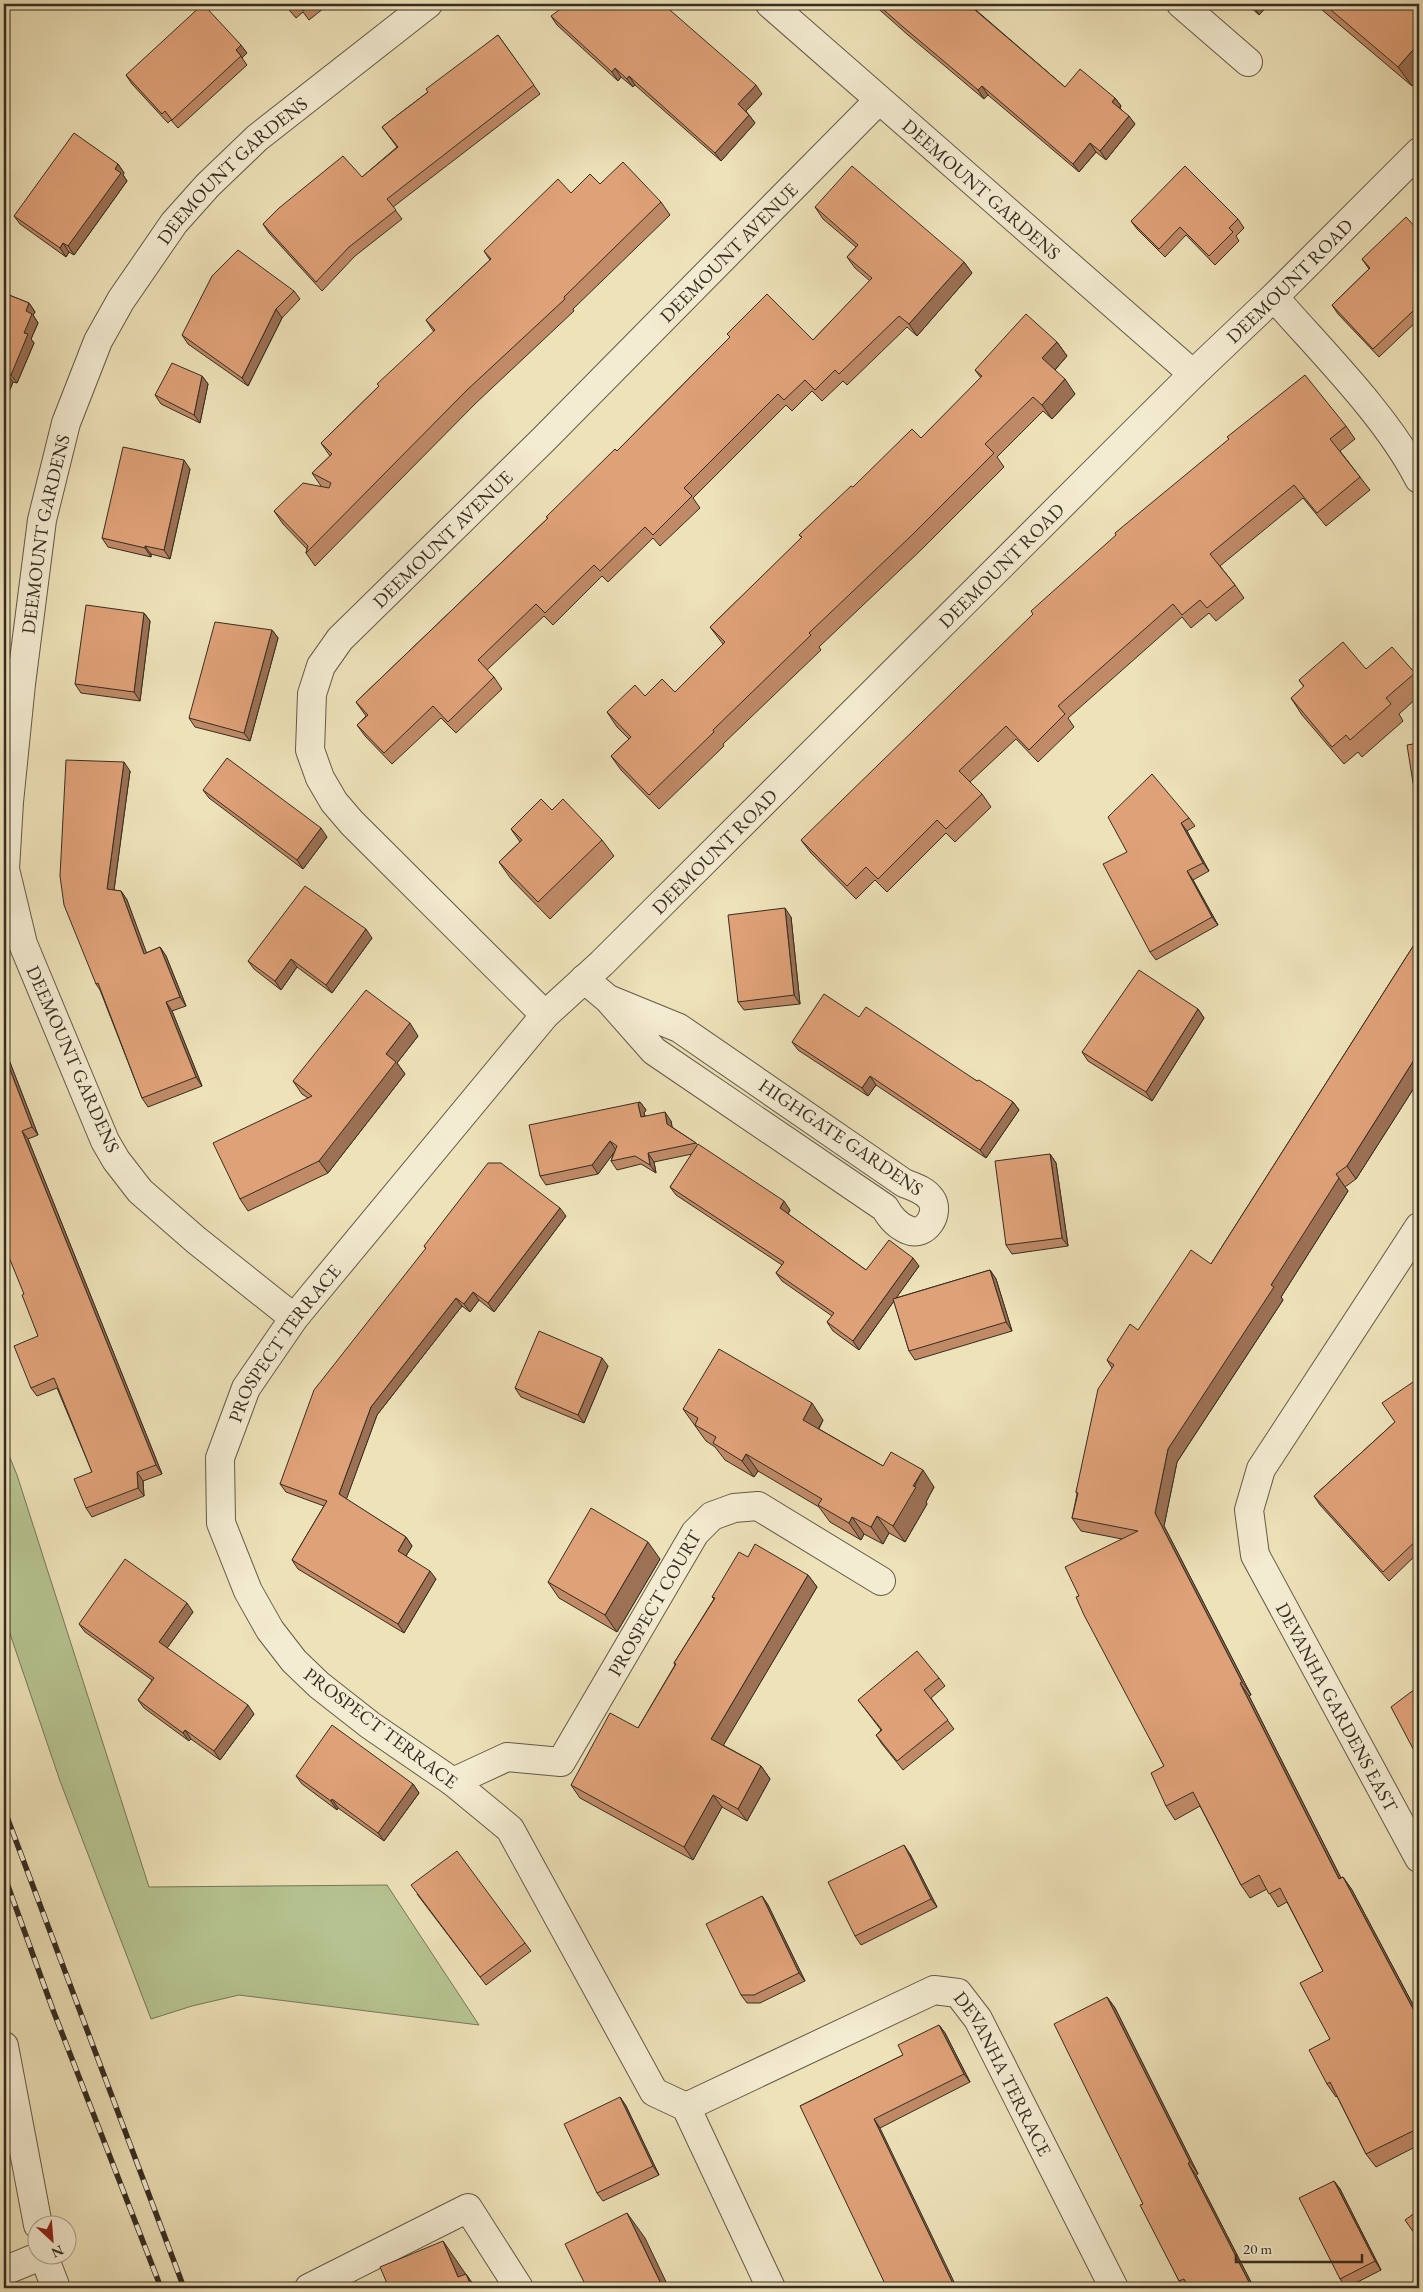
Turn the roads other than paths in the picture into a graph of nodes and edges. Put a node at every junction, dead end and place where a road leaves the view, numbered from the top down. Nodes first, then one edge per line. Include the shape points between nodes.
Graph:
1 (428, 4) edge
2 (770, 4) edge
3 (1181, 4) edge
4 (1248, 62) dead end
5 (878, 100) junction
6 (1419, 152) edge
7 (1274, 297) junction
8 (1193, 374) junction
9 (1419, 479) edge
10 (584, 979) junction
11 (608, 999) junction
12 (545, 1015) junction
13 (1419, 1227) edge
14 (294, 1318) junction
15 (881, 1581) dead end
16 (453, 1782) junction
17 (1419, 1858) edge
18 (4, 2046) edge
19 (686, 2107) junction
20 (9, 2108) edge
21 (35, 2214) edge
22 (28, 2261) edge
23 (47, 2264) edge
24 (4, 2271) edge
25 (56, 2288) edge
26 (309, 2288) edge
27 (519, 2288) edge
28 (771, 2288) edge
29 (1114, 2288) edge

1 - 14 street, DEEMOUNT GARDENS via 257,138 208,185 148,260 98,341 66,423 42,520 9,802 4,869 15,918 37,980 105,1141 140,1191
2 - 5 street, DEEMOUNT GARDENS
3 - 4 street
5 - 8 street, DEEMOUNT GARDENS
5 - 12 street, DEEMOUNT AVENUE via 544,439 340,639 320,666 312,694 310,750 320,778 334,802
6 - 7 street, DEEMOUNT ROAD
7 - 8 street, DEEMOUNT ROAD
7 - 9 street via 1366,403
8 - 10 street, DEEMOUNT ROAD
10 - 11 street, HIGHGATE GARDENS
10 - 12 street, PROSPECT TERRACE
11 - 11 street, HIGHGATE GARDENS via 679,1028 904,1183 923,1191 932,1200 935,1211 929,1224 919,1231 908,1231 885,1208 654,1051
12 - 14 street, PROSPECT TERRACE
13 - 17 street, DEVANHA GARDENS EAST via 1261,1469 1249,1510 1256,1555
14 - 16 street, PROSPECT TERRACE via 246,1388 220,1458 221,1523 248,1591 294,1661 370,1725
15 - 16 street, PROSPECT COURT via 758,1506 734,1508 712,1516 694,1533 561,1762 507,1756
16 - 19 street, PROSPECT TERRACE via 510,1829 654,2092
18 - 20 street via 11,2080
19 - 28 street
19 - 29 street, DEVANHA TERRACE via 934,1990 958,1993 978,2019
20 - 21 street
22 - 24 street
23 - 25 street
26 - 27 street via 468,2208

